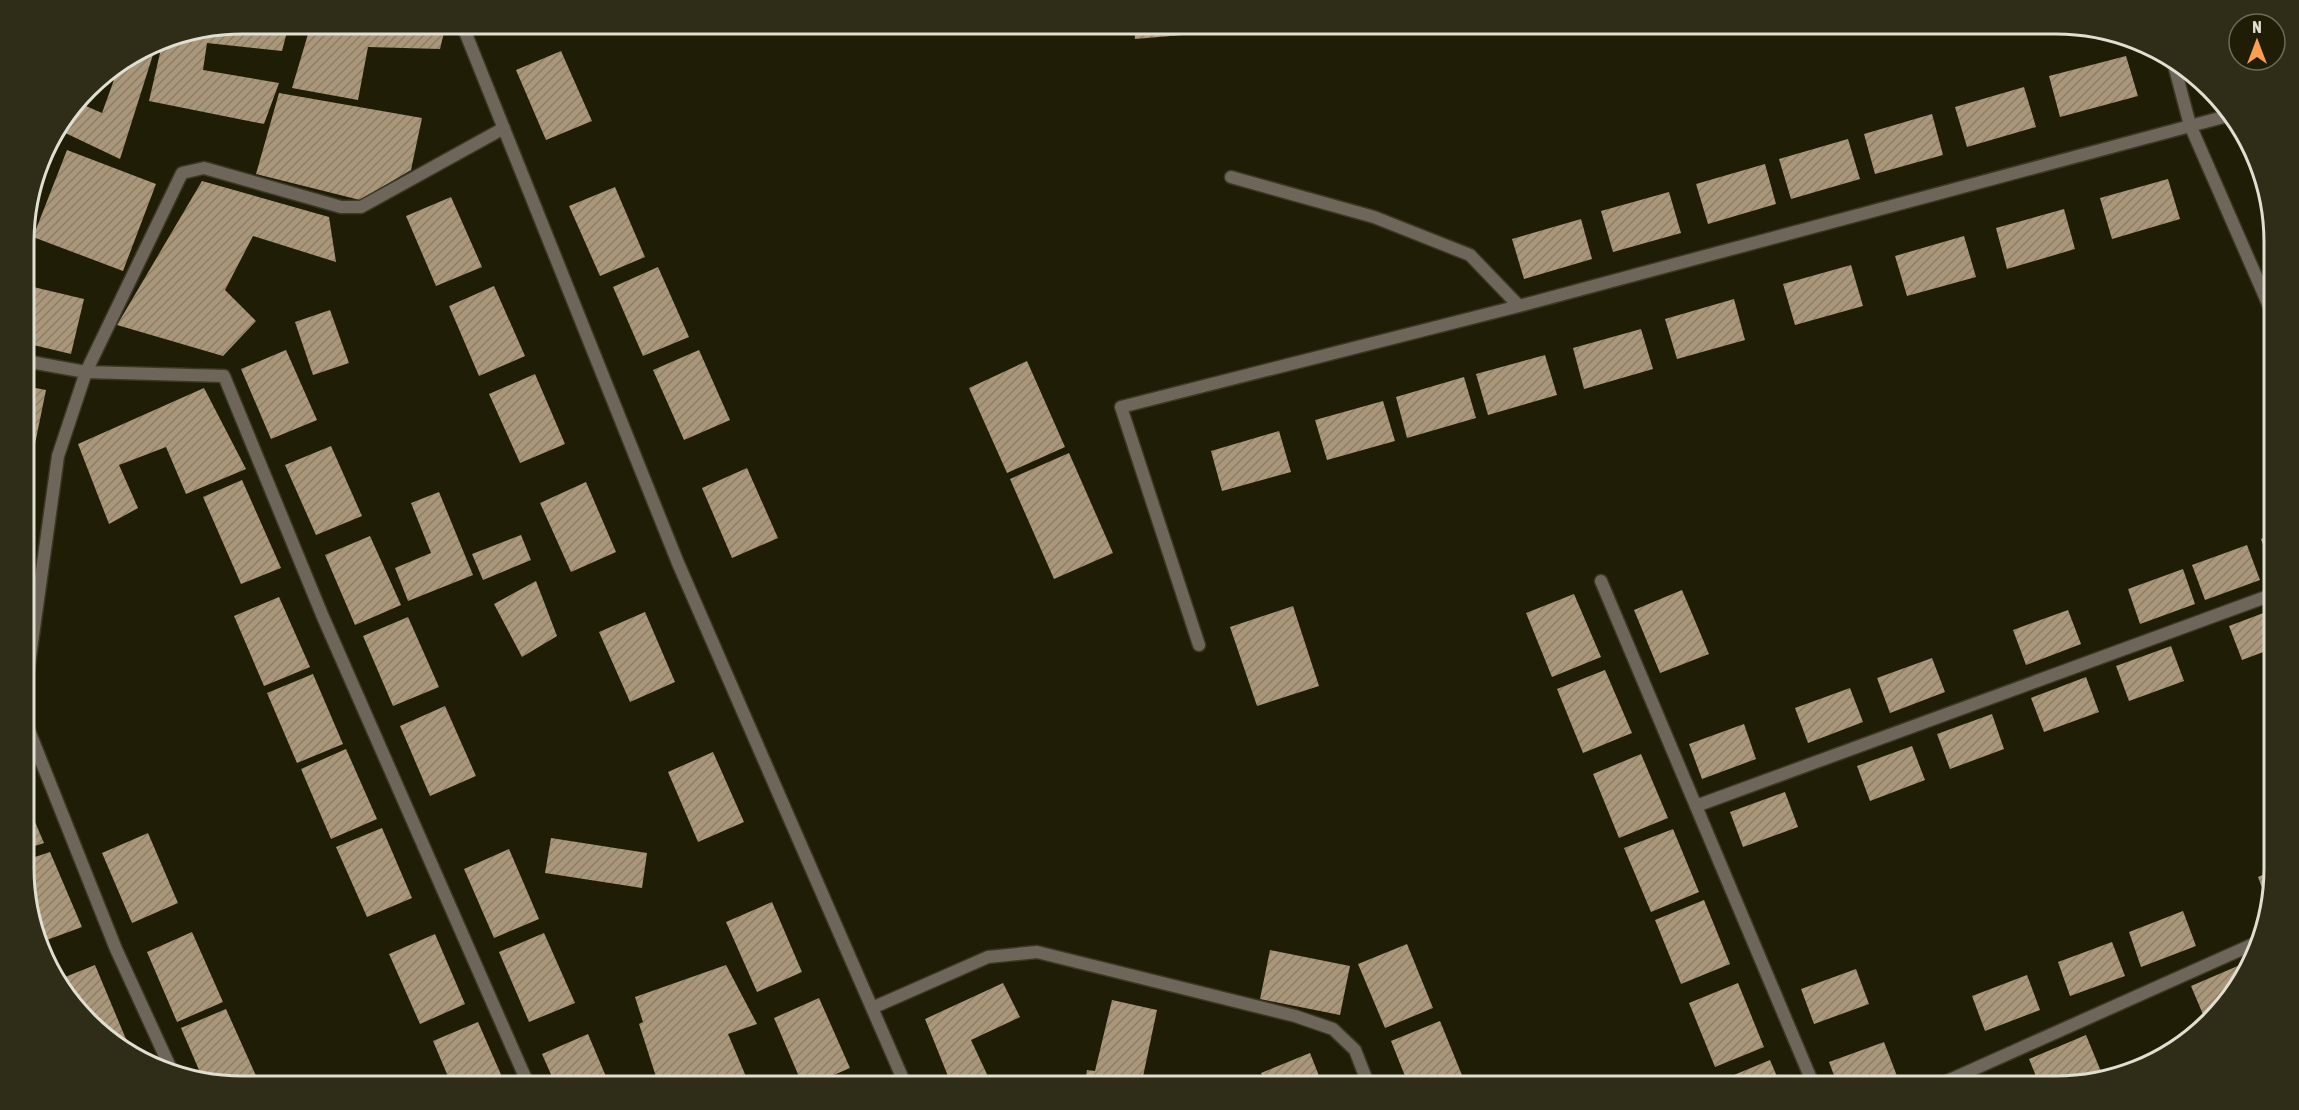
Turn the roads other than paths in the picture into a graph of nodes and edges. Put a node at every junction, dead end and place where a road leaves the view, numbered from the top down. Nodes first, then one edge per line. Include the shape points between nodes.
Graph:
1 (466, 35) edge
2 (2176, 73) edge
3 (2222, 117) edge
4 (2190, 125) junction
5 (504, 128) junction
6 (1231, 177) dead end
7 (2264, 294) edge
8 (1519, 306) junction
9 (35, 363) edge
10 (86, 372) junction
11 (1601, 581) dead end
12 (2264, 598) edge
13 (34, 631) edge
14 (1199, 645) dead end
15 (34, 744) edge
16 (1696, 806) junction
17 (2248, 946) edge
18 (872, 1008) junction
19 (168, 1061) edge
20 (1365, 1075) edge
21 (1809, 1075) edge
22 (1960, 1075) edge
23 (525, 1076) edge
24 (901, 1076) edge

1 - 5 street
2 - 4 street
3 - 4 street
4 - 7 street
4 - 8 street
5 - 10 street via 361,207 341,207 204,168 182,173
5 - 18 street via 678,563
6 - 8 street via 1374,217 1470,255
8 - 14 street via 1121,407
9 - 10 street
10 - 13 street via 58,456
10 - 23 street via 224,376 323,617
11 - 16 street
12 - 16 street
15 - 19 street via 116,949
16 - 21 street
17 - 22 street
18 - 20 street via 988,957 1037,952 1295,1016 1333,1029 1355,1050
18 - 24 street

